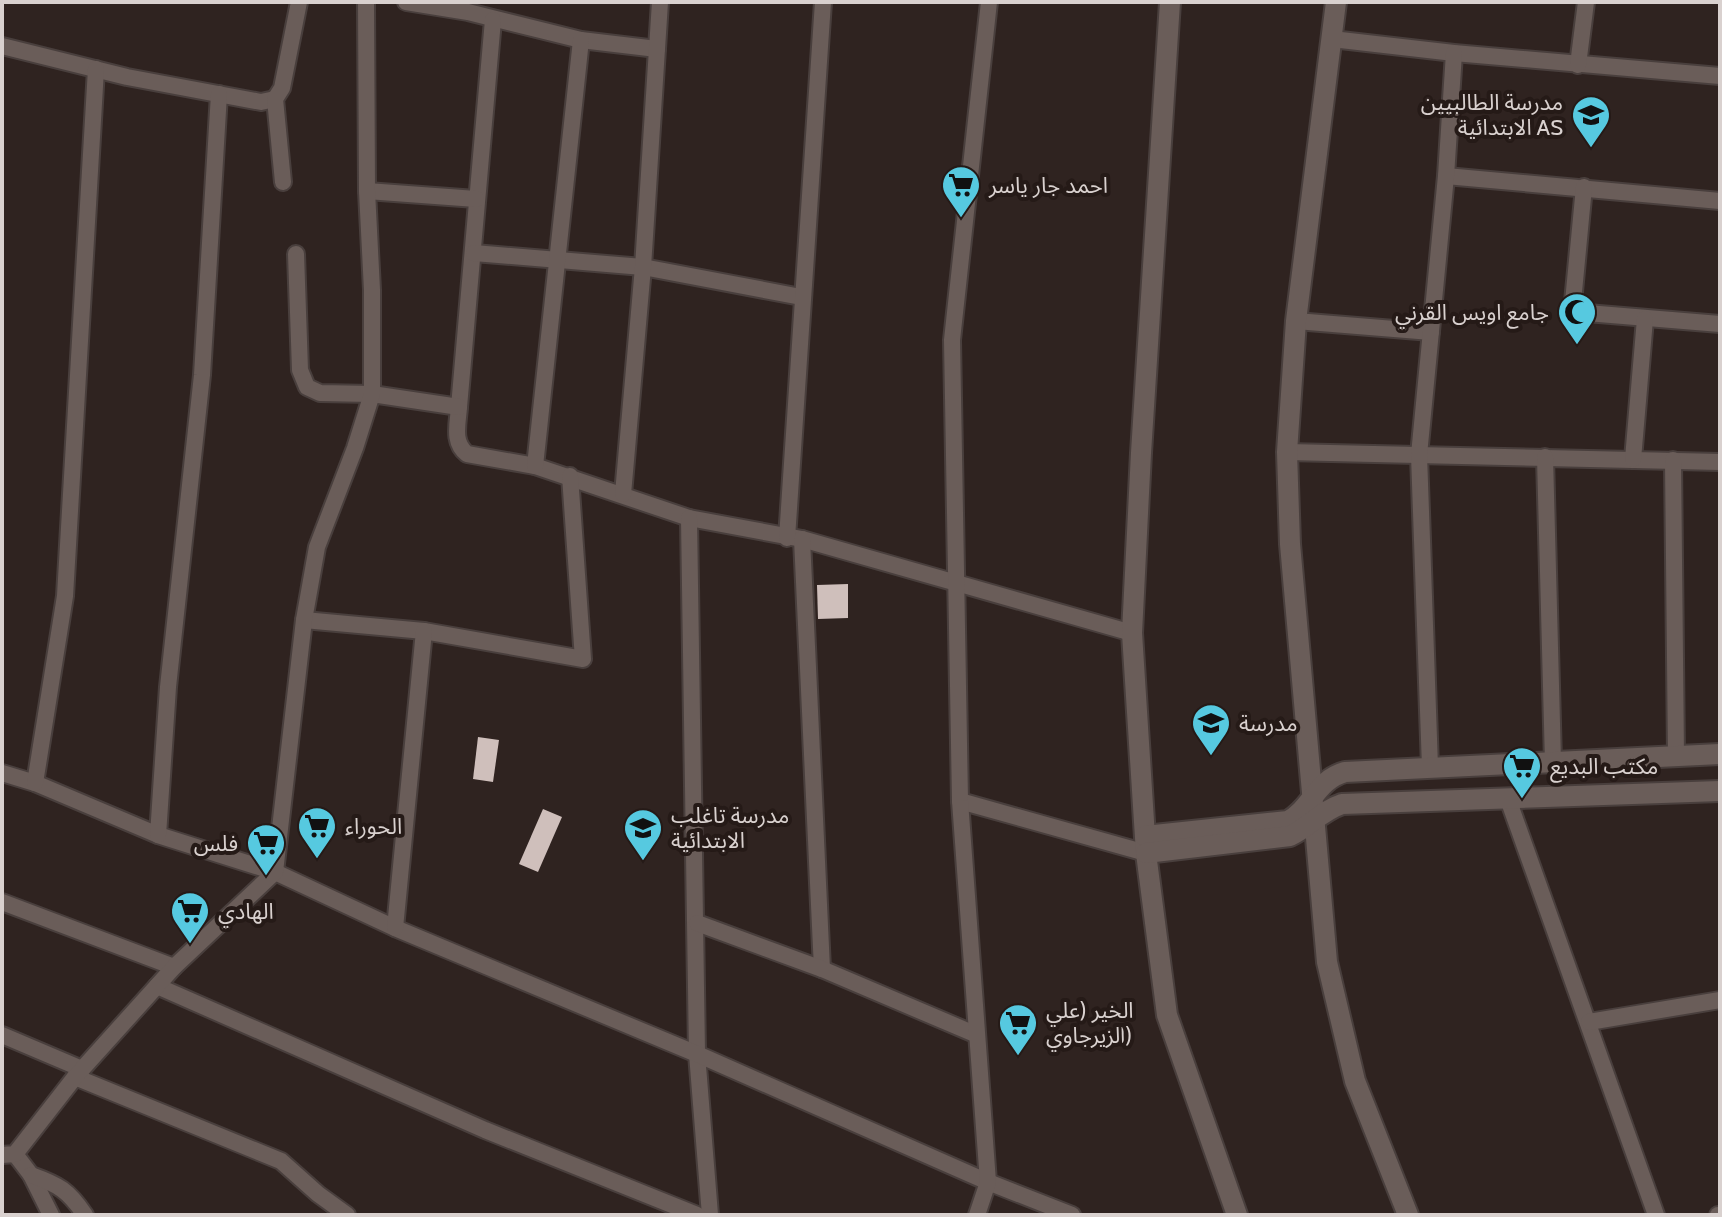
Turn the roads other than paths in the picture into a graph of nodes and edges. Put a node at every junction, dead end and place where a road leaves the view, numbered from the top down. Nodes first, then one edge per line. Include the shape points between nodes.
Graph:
1 (299, 2) edge
2 (366, 2) edge
3 (406, 2) edge
4 (660, 2) edge
5 (823, 2) edge
6 (989, 2) edge
7 (1170, 2) edge
8 (1336, 2) edge
9 (1586, 2) edge
10 (470, 7) edge
11 (493, 20) junction
12 (1332, 39) junction
13 (581, 40) junction
14 (2, 46) edge
15 (657, 49) junction
16 (1454, 53) junction
17 (1578, 65) junction
18 (96, 69) junction
19 (1720, 76) edge
20 (219, 94) junction
21 (275, 99) junction
22 (1446, 176) junction
23 (283, 182) dead end
24 (1584, 187) junction
25 (367, 191) junction
26 (476, 199) junction
27 (1720, 201) edge
28 (474, 253) junction
29 (296, 254) dead end
30 (557, 260) junction
31 (643, 267) junction
32 (801, 297) junction
33 (1645, 319) junction
34 (1296, 321) junction
35 (1720, 324) edge
36 (1431, 332) junction
37 (372, 394) junction
38 (459, 407) junction
39 (1287, 452) junction
40 (1419, 455) junction
41 (1545, 457) junction
42 (1633, 459) junction
43 (1673, 460) junction
44 (1720, 462) edge
45 (535, 466) junction
46 (570, 476) junction
47 (623, 494) junction
48 (689, 518) junction
49 (794, 538) junction
50 (956, 581) junction
51 (304, 620) junction
52 (424, 631) junction
53 (1132, 633) junction
54 (1720, 737) edge
55 (1720, 754) edge
56 (1686, 756) junction
57 (1553, 762) junction
58 (1430, 767) junction
59 (2, 773) edge
60 (35, 783) junction
61 (1720, 791) edge
62 (1313, 797) junction
63 (1508, 799) junction
64 (960, 801) junction
65 (1315, 820) junction
66 (158, 835) junction
67 (1145, 844) junction
68 (275, 872) junction
69 (2, 902) edge
70 (697, 923) junction
71 (395, 928) junction
72 (174, 967) junction
73 (822, 969) junction
74 (157, 986) junction
75 (1720, 1000) edge
76 (1589, 1022) junction
77 (2, 1035) edge
78 (977, 1035) junction
79 (697, 1054) junction
80 (78, 1073) junction
81 (8, 1155) edge
82 (31, 1175) junction
83 (988, 1182) junction
84 (51, 1215) edge
85 (85, 1215) edge
86 (347, 1215) edge
87 (697, 1215) edge
88 (710, 1215) edge
89 (977, 1215) edge
90 (1072, 1215) edge
91 (1237, 1215) edge
92 (1408, 1215) edge
93 (1656, 1215) edge

1 - 21 street via 282,88
2 - 25 street
3 - 10 street
4 - 15 street
5 - 32 street
6 - 50 street via 952,340
7 - 53 street
8 - 12 street
9 - 17 street
10 - 11 street
11 - 13 street
11 - 26 street
12 - 16 street
12 - 34 street
13 - 15 street
13 - 30 street
14 - 18 street
15 - 31 street
16 - 17 street
16 - 22 street
17 - 19 street
18 - 20 street
18 - 60 street via 65,596
20 - 21 street via 261,102
20 - 66 street via 202,375 168,687
21 - 23 street
22 - 24 street
22 - 36 street
24 - 27 street
24 - 33 street via 1573,302 1587,313
25 - 26 street
25 - 37 street
26 - 28 street
28 - 30 street
28 - 38 street
29 - 37 street via 303,382 320,393
30 - 31 street
30 - 45 street
31 - 32 street
31 - 47 street
32 - 49 street
33 - 35 street
33 - 42 street
34 - 36 street
34 - 39 street
36 - 40 street
37 - 38 street
37 - 51 street via 317,547
38 - 45 street via 456,441 467,454
39 - 40 street
39 - 62 street
40 - 41 street
40 - 58 street
41 - 42 street
41 - 57 street
42 - 43 street
43 - 44 street
43 - 56 street
45 - 46 street
46 - 47 street
46 - 52 street via 583,659
47 - 48 street
48 - 49 street
48 - 70 street
49 - 50 street
49 - 73 street
50 - 53 street
50 - 64 street
51 - 52 street
51 - 68 street
52 - 71 street
53 - 67 street
54 - 56 street
55 - 56 street
56 - 57 street
57 - 58 street
58 - 62 street via 1337,774
59 - 60 street
60 - 66 street
61 - 63 street
62 - 65 street
62 - 67 street via 1303,811 1279,824
63 - 65 street via 1342,804
63 - 76 street
64 - 67 street
64 - 78 street
65 - 67 street via 1280,839
65 - 92 street via 1327,962 1355,1081
66 - 68 street
67 - 91 street via 1167,1015
68 - 71 street
68 - 72 street
69 - 72 street
70 - 73 street
70 - 79 street
71 - 79 street
72 - 74 street
73 - 78 street
74 - 80 street
74 - 87 street via 485,1130
75 - 76 street
76 - 93 street
77 - 80 street
78 - 83 street
79 - 83 street
79 - 88 street
80 - 81 street
80 - 86 street via 281,1161
81 - 82 street
82 - 84 street
82 - 85 street via 71,1194
83 - 89 street
83 - 90 street

